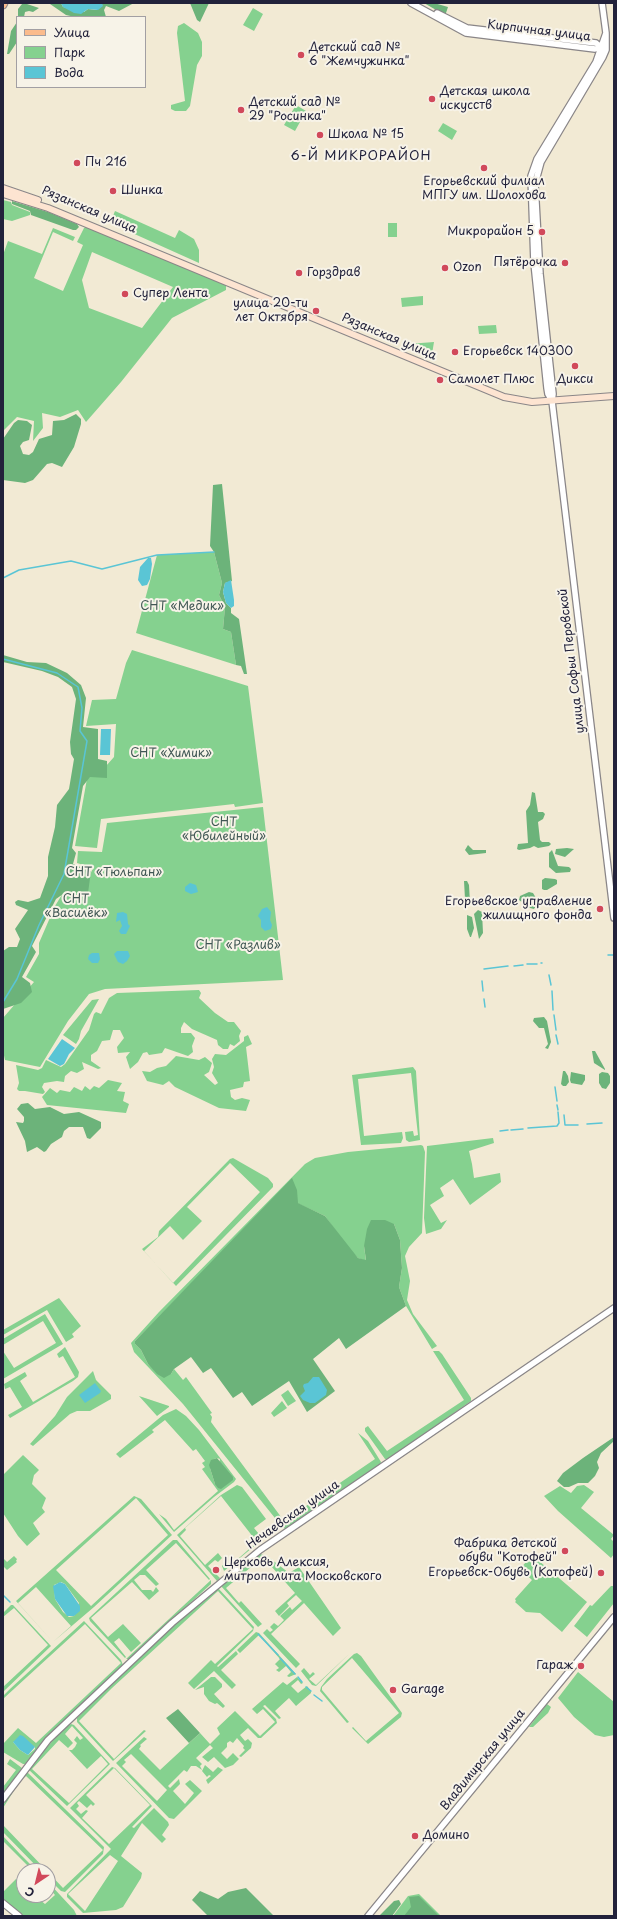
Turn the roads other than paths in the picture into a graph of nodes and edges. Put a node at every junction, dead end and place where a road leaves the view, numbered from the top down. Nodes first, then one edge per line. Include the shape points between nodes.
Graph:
1 (411, 3) edge
2 (418, 3) edge
3 (602, 3) edge
4 (604, 48) junction
5 (3, 188) edge
6 (3, 194) edge
7 (208, 274) junction
8 (614, 396) edge
9 (552, 401) junction
10 (614, 918) edge
11 (614, 1308) edge
12 (614, 1617) edge
13 (3, 1799) edge
14 (3, 1903) edge
15 (19, 1916) edge
16 (368, 1916) edge

1 - 4 street, Кирпичная улица via 466,33
2 - 4 street, Кирпичная улица via 467,28 596,43
3 - 4 street, улица Софьи Перовской via 606,34
4 - 9 street, улица Софьи Перовской via 532,171 538,274
5 - 7 main road, Рязанская улица via 40,200
6 - 7 main road, Рязанская улица via 48,208
7 - 9 main road, Рязанская улица via 504,398 532,402
8 - 9 main road, Рязанская улица
9 - 10 street, улица Софьи Перовской
11 - 13 street, Нечаевская улица via 260,1550 172,1623 48,1740
12 - 16 street, Владимирская улица
14 - 15 street

